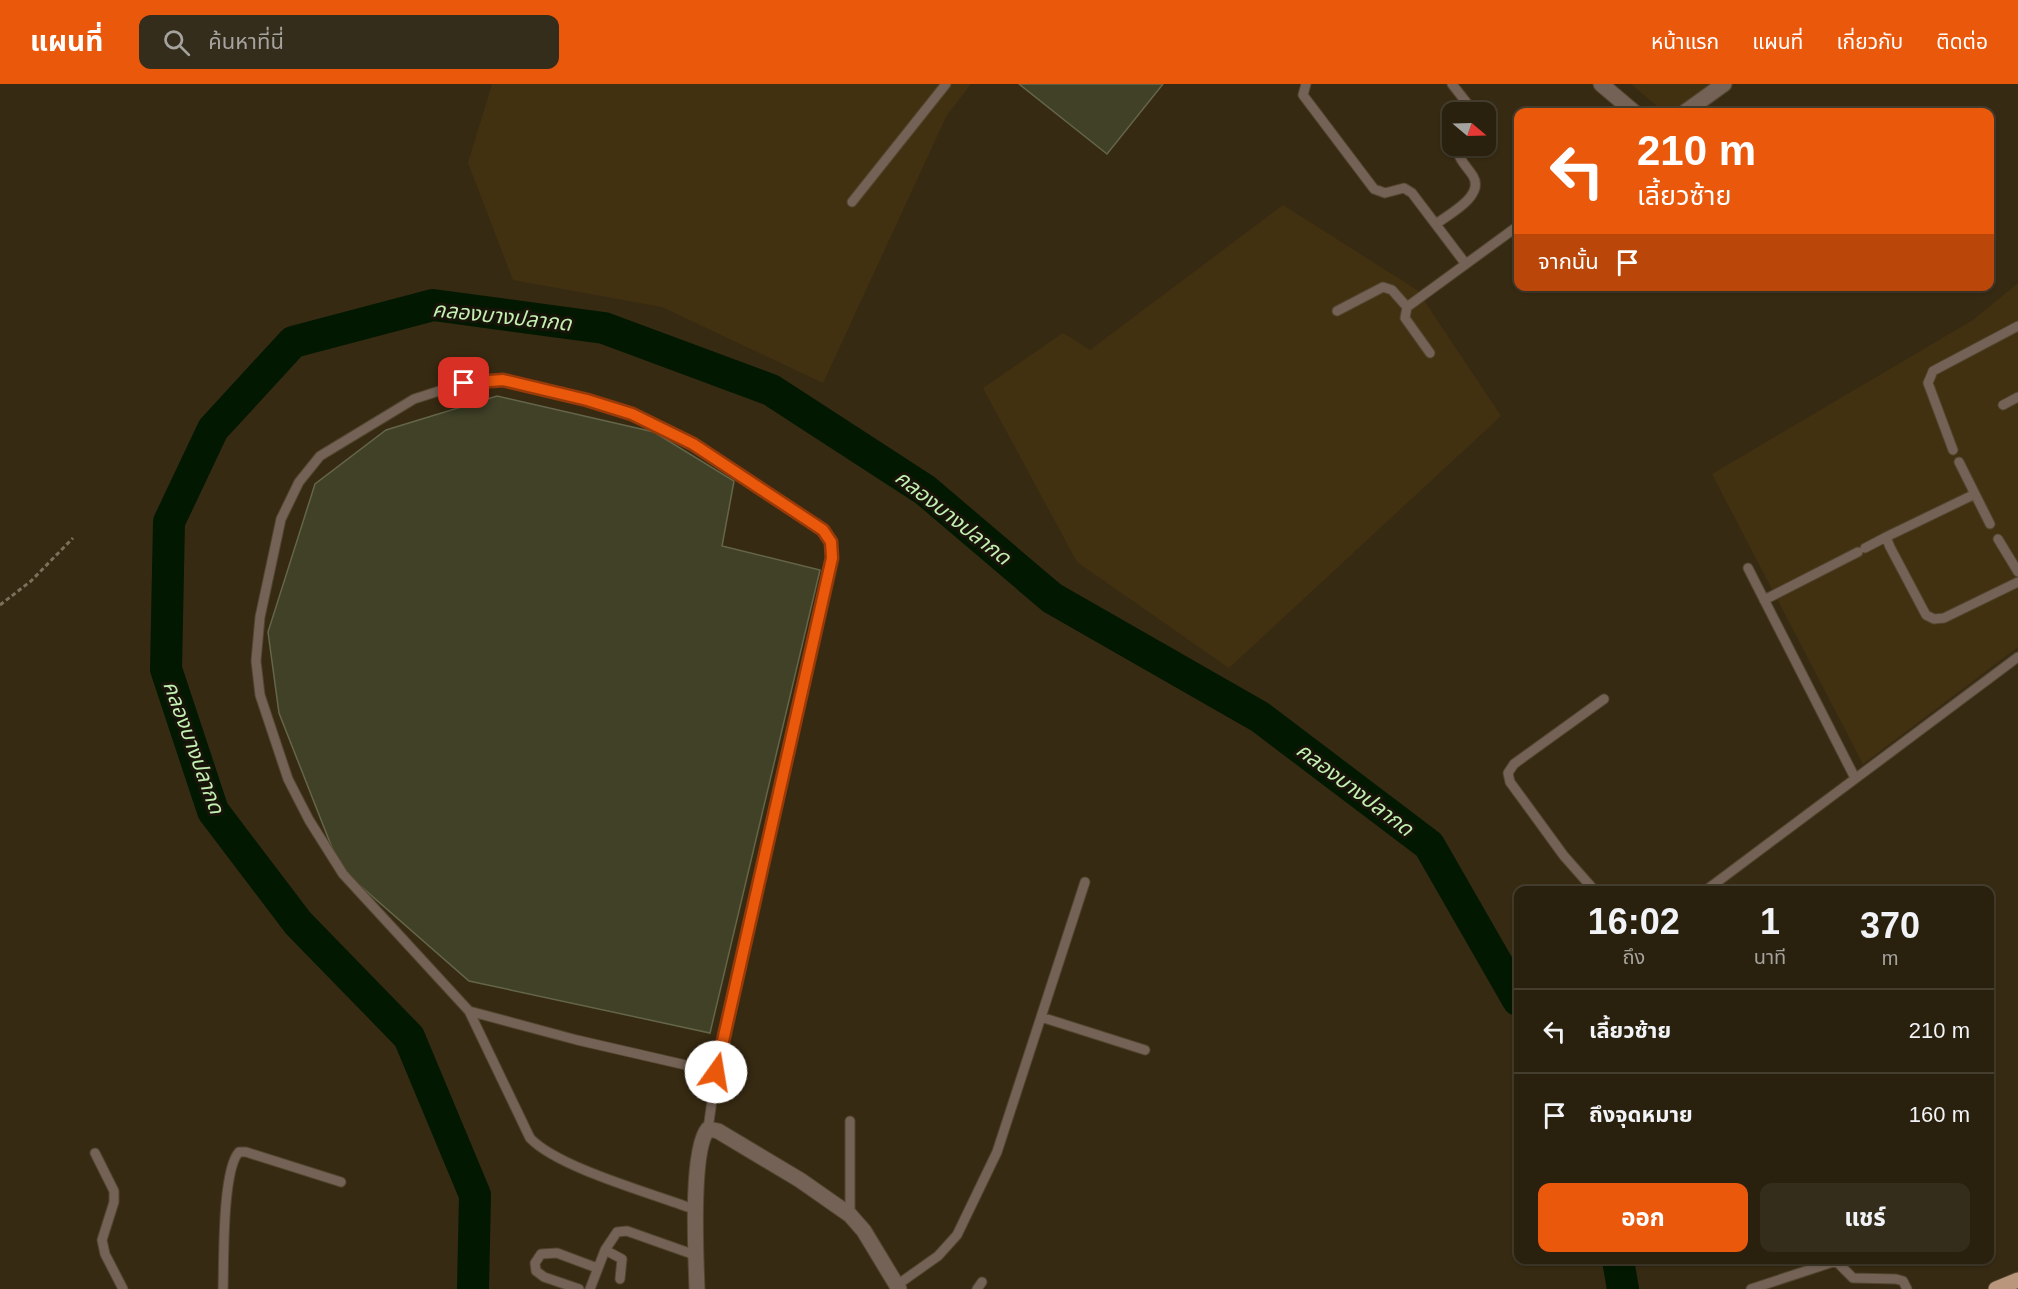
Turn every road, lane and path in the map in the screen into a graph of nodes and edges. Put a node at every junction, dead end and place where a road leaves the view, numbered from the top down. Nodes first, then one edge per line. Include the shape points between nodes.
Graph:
1 (946, 84) edge
2 (1306, 84) edge
3 (1452, 84) edge
4 (1601, 84) edge
5 (1724, 84) edge
6 (1466, 102) edge
7 (1629, 108) edge
8 (1690, 108) edge
9 (1459, 156) edge
10 (852, 202) dead end
11 (1436, 224) junction
12 (1514, 229) edge
13 (1466, 263) junction
14 (1407, 307) junction
15 (1337, 310) dead end
16 (2018, 326) edge
17 (1430, 353) dead end
18 (2018, 397) edge
19 (2004, 405) dead end
20 (1953, 450) dead end
21 (1959, 462) dead end
22 (1975, 494) junction
23 (1990, 524) dead end
24 (1886, 537) junction
25 (74, 538) dead end
26 (1998, 539) dead end
27 (1748, 568) dead end
28 (2018, 572) edge
29 (2018, 582) edge
30 (1764, 600) junction
31 (0, 605) edge
32 (2018, 657) edge
33 (1604, 699) dead end
34 (1855, 778) junction
35 (1085, 882) dead end
36 (1591, 886) edge
37 (1712, 886) edge
38 (470, 1011) junction
39 (1041, 1017) junction
40 (1145, 1050) dead end
41 (716, 1072) junction
42 (850, 1121) dead end
43 (708, 1129) junction
44 (95, 1153) dead end
45 (341, 1182) dead end
46 (696, 1210) junction
47 (850, 1215) junction
48 (605, 1250) junction
49 (695, 1255) junction
50 (1824, 1264) edge
51 (1840, 1264) edge
52 (597, 1268) junction
53 (620, 1279) dead end
54 (2018, 1280) edge
55 (898, 1287) edge
56 (123, 1289) edge
57 (223, 1289) edge
58 (579, 1289) edge
59 (590, 1289) edge
60 (697, 1289) edge
61 (1751, 1289) edge
62 (1907, 1289) edge
63 (1996, 1289) edge

1 - 10 lane
2 - 11 lane via 1303,95 1374,189 1385,193 1404,188
3 - 6 lane
4 - 7 street
5 - 8 street
9 - 11 lane via 1475,178 1476,188 1473,196
11 - 13 lane
12 - 13 lane
13 - 14 lane
14 - 15 lane via 1392,290 1383,287
14 - 17 lane via 1405,318
16 - 20 lane via 1933,370 1929,376 1928,383
18 - 19 lane
21 - 22 lane
22 - 23 lane
22 - 24 lane
24 - 29 lane via 1926,615 1934,619 1944,618
24 - 30 lane
25 - 31 path via 31,581
26 - 28 lane
27 - 30 lane
30 - 34 lane
32 - 34 lane
33 - 36 lane via 1514,764 1508,773 1510,782 1564,856
34 - 37 lane
35 - 39 lane
38 - 41 lane
38 - 41 lane via 344,874 309,820 288,779 261,694 256,661 260,617 281,519 299,482 321,456 414,399 464,383 503,380 632,414 693,444 823,530 831,542 832,558
38 - 46 lane via 536,1145 578,1167
39 - 40 lane
39 - 55 lane via 997,1152 957,1235 938,1256
41 - 43 lane
42 - 47 lane
43 - 46 street via 700,1152
43 - 47 street via 749,1149
44 - 56 lane via 114,1191 102,1240
45 - 57 lane via 239,1152 231,1171 224,1230
46 - 49 street
47 - 55 street
48 - 49 lane via 617,1232 627,1231
48 - 52 lane
48 - 53 lane via 622,1259
49 - 60 street
50 - 61 lane
51 - 62 lane via 1853,1278 1896,1279 1903,1281
52 - 58 lane via 557,1253 541,1254 536,1270 543,1277
52 - 59 lane
54 - 63 main road

